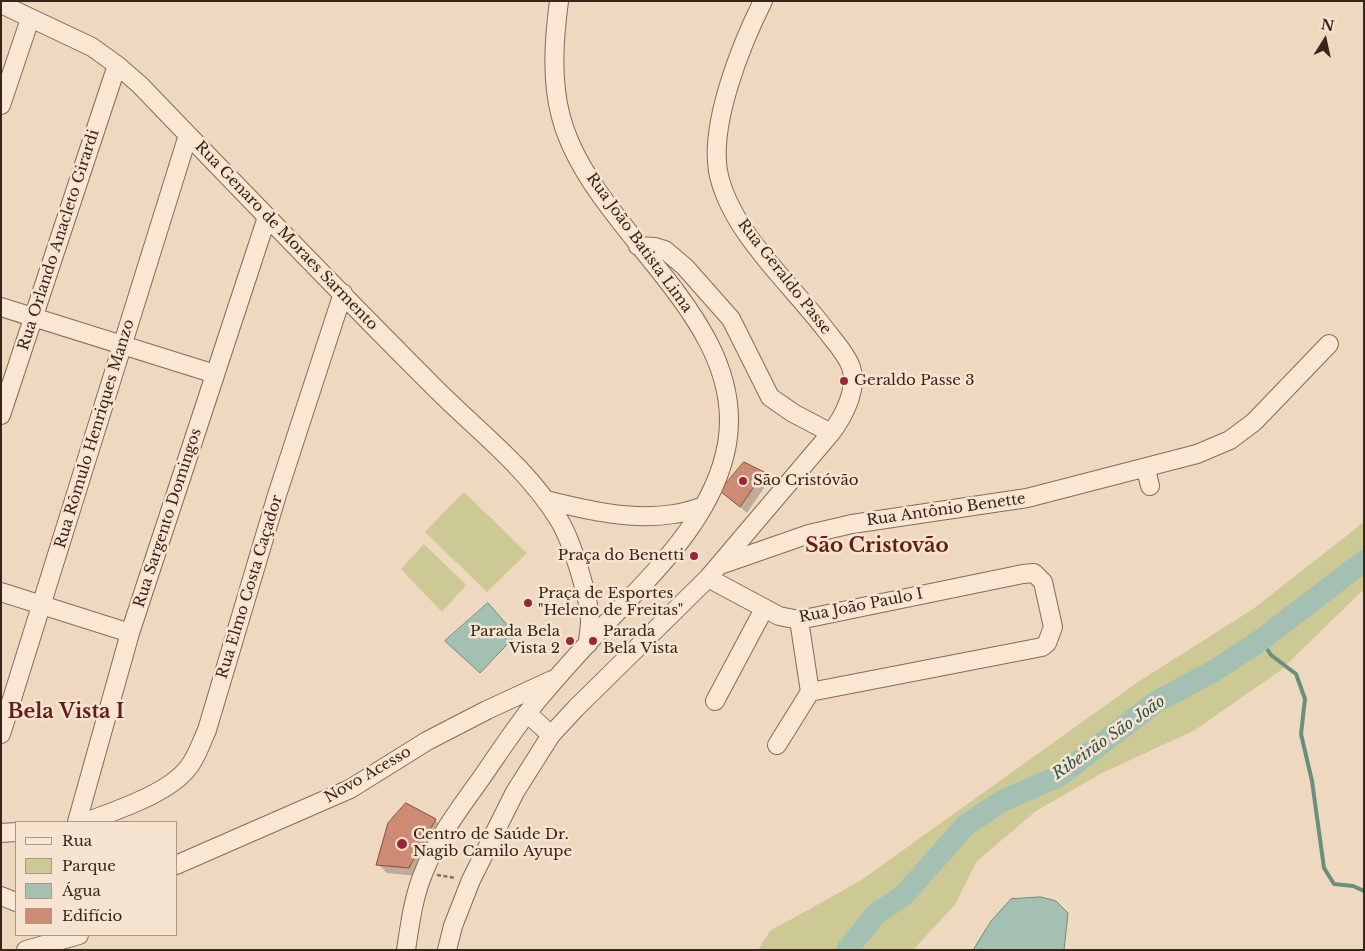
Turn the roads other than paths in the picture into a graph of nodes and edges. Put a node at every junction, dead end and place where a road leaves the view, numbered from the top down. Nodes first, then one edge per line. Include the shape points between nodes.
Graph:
1 (560, 1) edge
2 (763, 1) edge
3 (1, 4) edge
4 (30, 19) junction
5 (117, 65) junction
6 (1, 105) edge
7 (188, 135) junction
8 (267, 217) junction
9 (638, 246) junction
10 (343, 293) junction
11 (1, 307) edge
12 (33, 317) junction
13 (1329, 344) dead end
14 (123, 345) junction
15 (215, 374) junction
16 (1, 415) edge
17 (831, 433) junction
18 (546, 500) junction
19 (704, 506) junction
20 (720, 565) junction
21 (708, 578) junction
22 (1, 592) edge
23 (42, 605) junction
24 (764, 609) junction
25 (799, 620) junction
26 (130, 633) junction
27 (588, 644) junction
28 (557, 678) junction
29 (810, 692) junction
30 (715, 701) dead end
31 (527, 713) junction
32 (1, 734) edge
33 (552, 735) junction
34 (777, 745) dead end
35 (77, 821) edge
36 (88, 821) edge
37 (15, 832) edge
38 (1, 833) edge
39 (215, 850) junction
40 (178, 864) edge
41 (178, 876) edge
42 (1, 896) edge
43 (15, 902) edge
44 (75, 936) edge
45 (26, 950) edge
46 (410, 950) edge
47 (447, 950) edge

1 - 9 street, Rua João Batista Lima via 554,61 561,116 573,148 592,182
2 - 17 street, Rua Geraldo Passe via 736,61 723,106 718,170 726,197 748,234 811,310 851,367 850,397 841,420
3 - 4 street, Rua Genaro de Moraes Sarmento
4 - 5 street, Rua Genaro de Moraes Sarmento via 92,48
4 - 6 street
5 - 7 street, Rua Genaro de Moraes Sarmento
5 - 12 street, Rua Orlando Anacleto Girardi
7 - 8 street, Rua Genaro de Moraes Sarmento
7 - 14 street, Rua Rômulo Henriques Manzo
8 - 10 street, Rua Genaro de Moraes Sarmento
8 - 15 street, Rua Sargento Domingos
9 - 17 street via 665,250 685,267 731,319 770,397
9 - 19 street, Rua João Batista Lima via 659,267 706,339 728,395 725,457
10 - 18 street, Rua Genaro de Moraes Sarmento via 512,461
10 - 36 street, Rua Elmo Costa Caçador via 280,486 207,730 195,757 188,769 159,790
11 - 12 street
12 - 14 street
12 - 16 street, Rua Orlando Anacleto Girardi
13 - 20 street, Rua Antônio Benette via 1272,405 1230,440 1148,478 852,524 809,534
14 - 15 street
14 - 23 street, Rua Rômulo Henriques Manzo
15 - 26 street, Rua Sargento Domingos
17 - 20 street, Rua Geraldo Passe
18 - 19 street via 598,511 648,516 675,514
18 - 27 street, Rua Genaro de Moraes Sarmento via 570,543 590,622
19 - 27 street, Rua João Batista Lima via 686,533
20 - 21 street, Rua Geraldo Passe
21 - 24 street, Rua João Paulo I
21 - 33 street, Rua Geraldo Passe
22 - 23 street
23 - 26 street
23 - 32 street, Rua Rômulo Henriques Manzo
24 - 25 street, Rua João Paulo I
24 - 30 street
25 - 29 street
25 - 29 street, Rua João Paulo I via 1034,573 1043,582 1053,626 1047,643 1042,647
26 - 35 street, Rua Sargento Domingos
27 - 28 street, Rua João Batista Lima
28 - 31 street, Rua João Batista Lima
28 - 39 street, Novo Acesso via 436,736 350,789
29 - 34 street
31 - 33 street
31 - 46 street, Rua João Batista Lima via 446,828 423,873 412,912
33 - 47 street, Rua Geraldo Passe via 515,792 470,880
37 - 38 street
39 - 40 street, Novo Acesso
39 - 41 street
42 - 43 street
44 - 45 street

